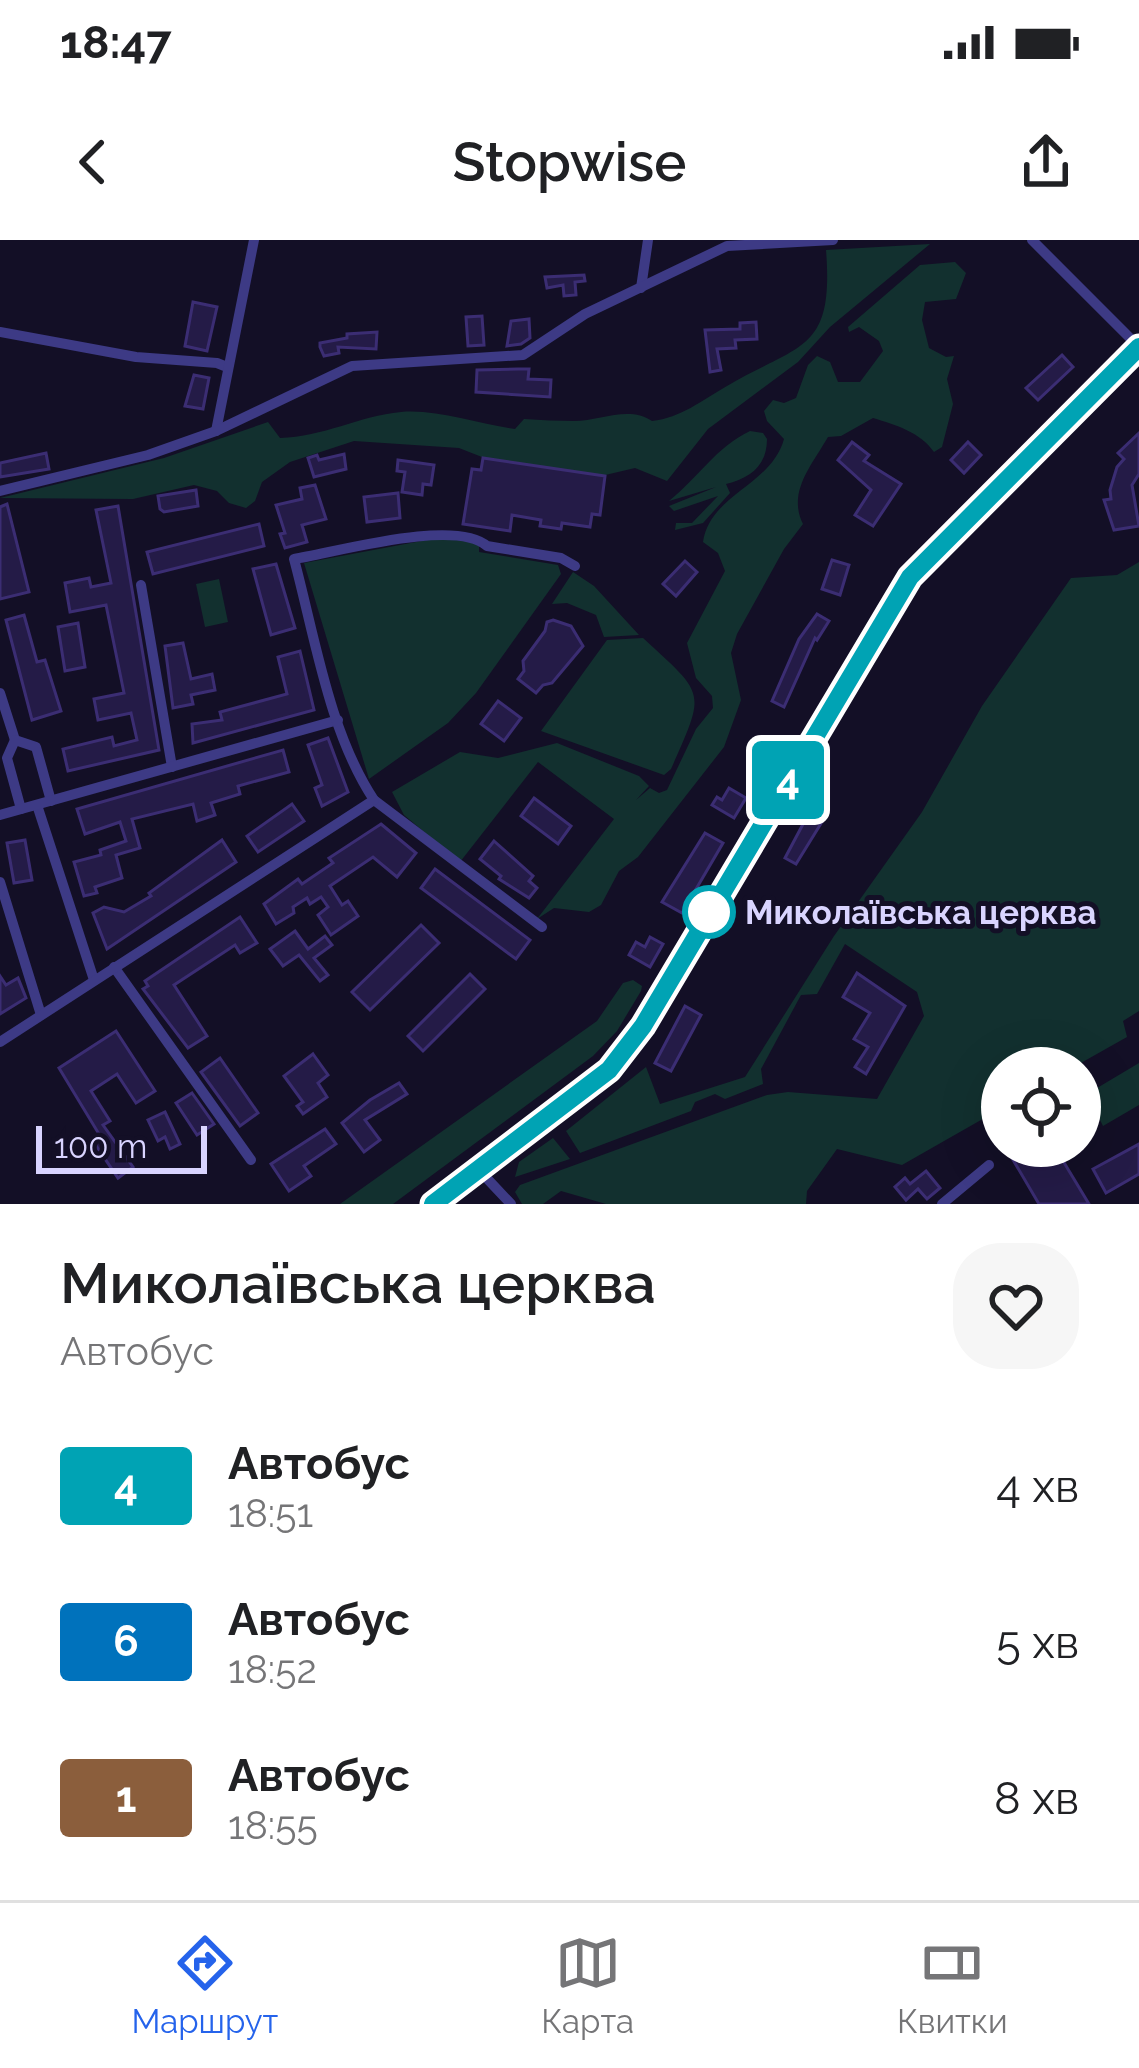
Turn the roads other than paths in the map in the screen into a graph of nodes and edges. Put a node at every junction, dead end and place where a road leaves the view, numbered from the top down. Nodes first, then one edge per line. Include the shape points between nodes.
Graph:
1 (254, 240) edge
2 (648, 240) edge
3 (833, 240) edge
4 (1032, 240) edge
5 (640, 288) junction
6 (0, 332) edge
7 (1139, 347) edge
8 (226, 367) junction
9 (216, 431) junction
10 (0, 491) edge
11 (575, 566) dead end
12 (141, 585) dead end
13 (0, 693) edge
14 (338, 720) junction
15 (15, 740) junction
16 (172, 766) junction
17 (374, 800) junction
18 (51, 801) junction
19 (37, 805) junction
20 (21, 809) junction
21 (0, 815) edge
22 (0, 882) edge
23 (542, 927) dead end
24 (114, 967) junction
25 (94, 980) junction
26 (41, 1015) junction
27 (0, 1042) edge
28 (251, 1160) dead end
29 (986, 1167) edge
30 (479, 1170) junction
31 (433, 1204) edge
32 (511, 1204) edge
33 (942, 1204) edge

1 - 8 street
2 - 5 street
3 - 5 street via 727,246
4 - 7 street
5 - 9 street via 523,355 352,366
6 - 8 street
7 - 30 main road via 910,577 643,1026 609,1070
8 - 9 street
9 - 10 street
11 - 14 street via 448,533 294,559
12 - 16 street
13 - 15 street
14 - 16 street
14 - 17 street
15 - 18 street via 36,747
15 - 20 street via 7,758
16 - 18 street
17 - 23 street
17 - 24 street
18 - 19 street
19 - 20 street
19 - 25 street
20 - 21 street
22 - 26 street
24 - 25 street
24 - 28 street
25 - 26 street
26 - 27 street
29 - 33 street
30 - 31 main road
30 - 32 street

